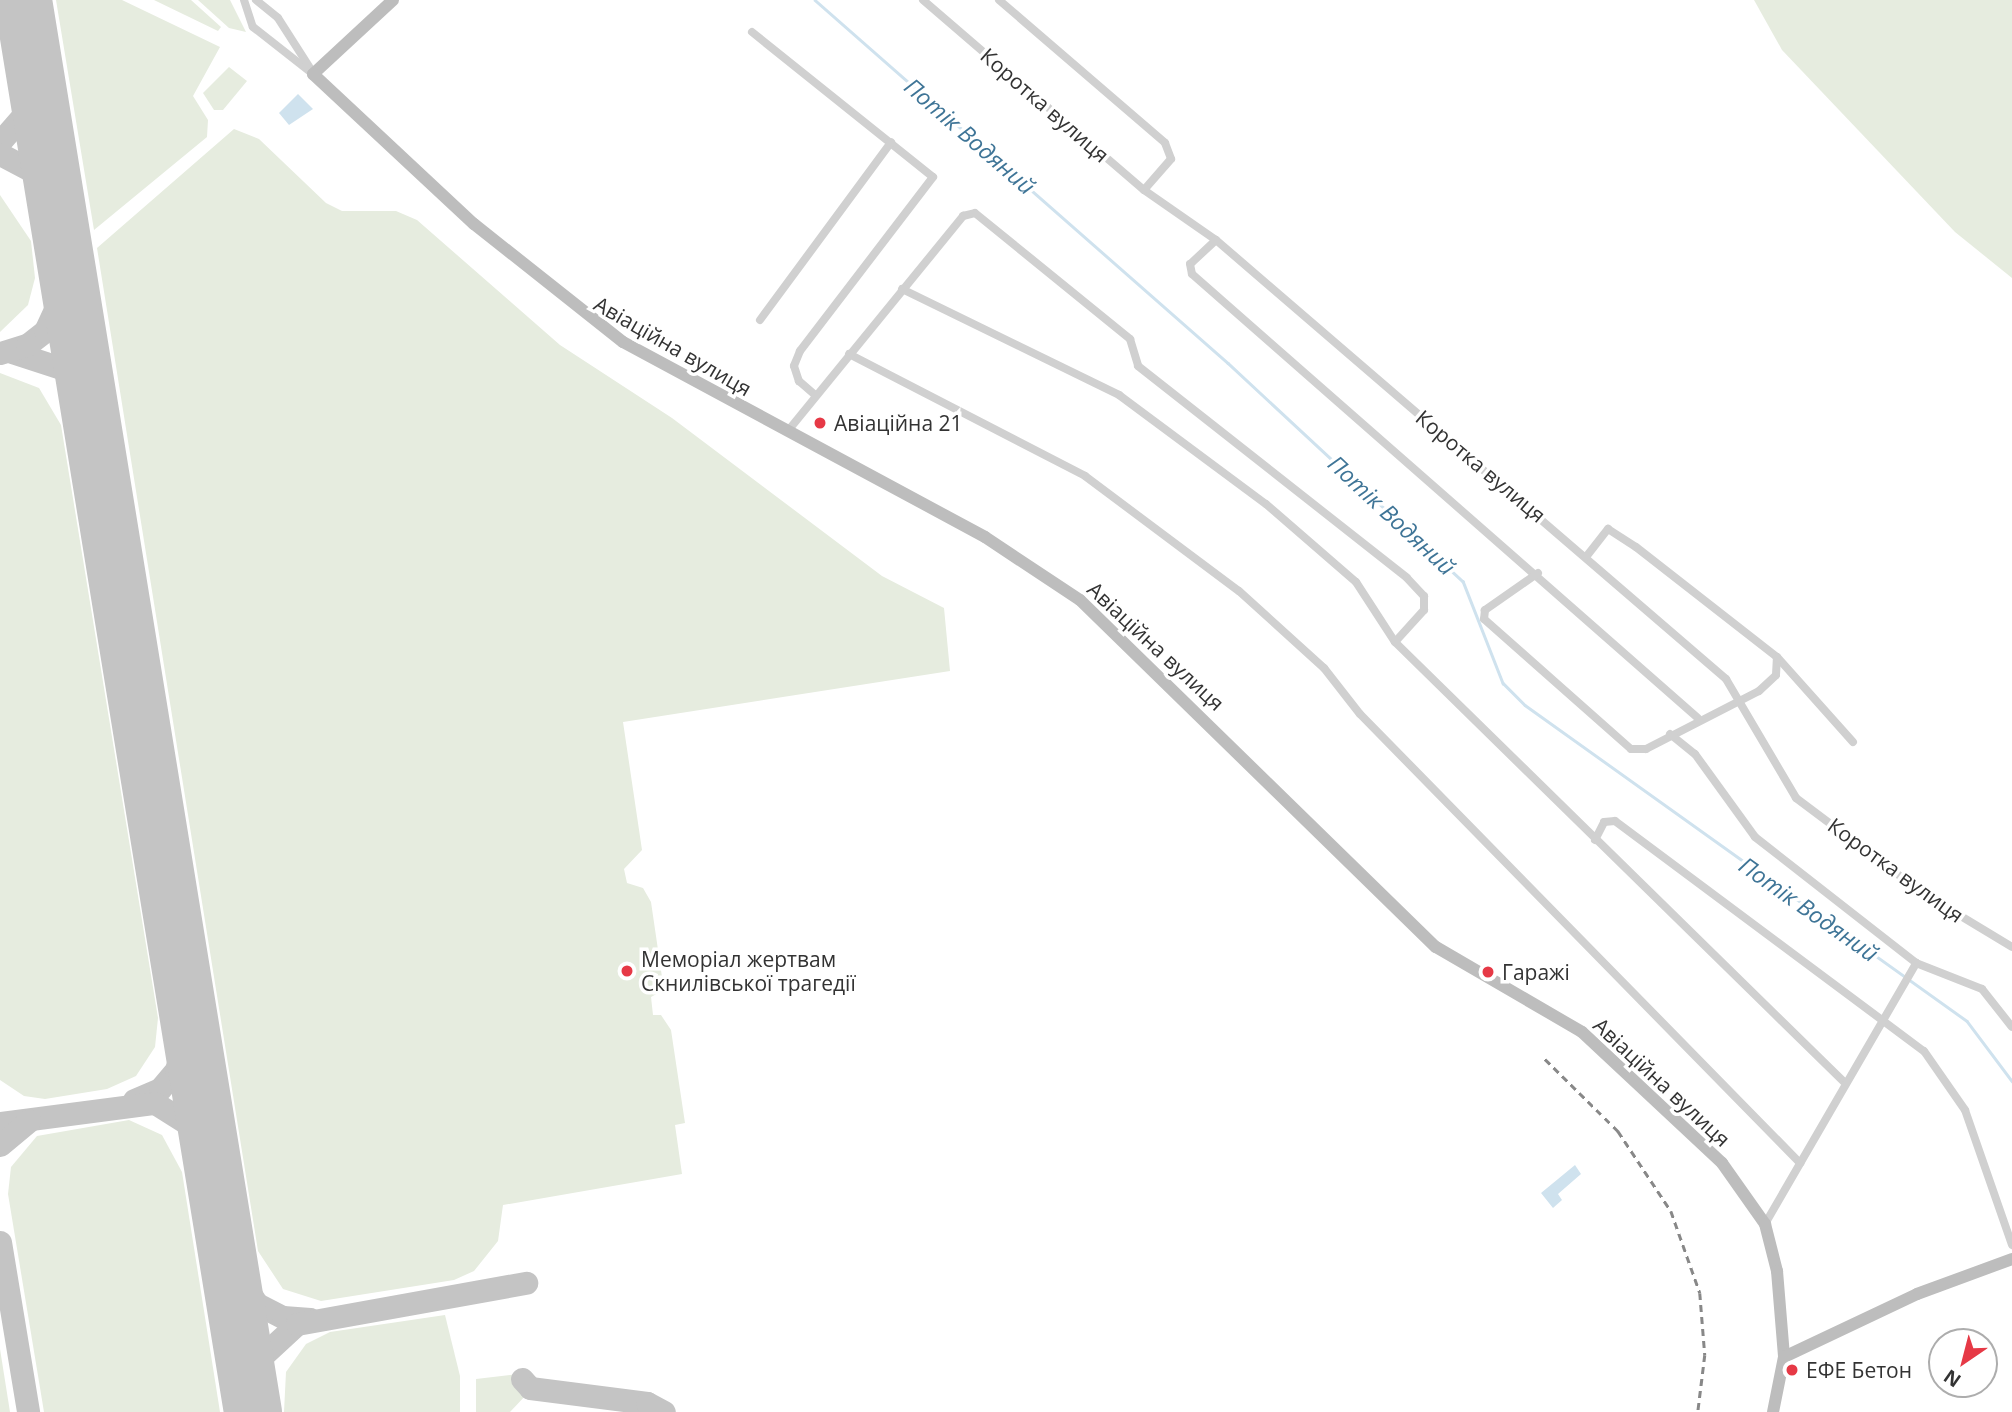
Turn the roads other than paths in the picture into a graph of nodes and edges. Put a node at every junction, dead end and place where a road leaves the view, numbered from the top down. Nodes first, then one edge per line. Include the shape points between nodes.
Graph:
1 (244, 0) edge
2 (256, 0) edge
3 (393, 0) edge
4 (923, 0) edge
5 (999, 0) edge
6 (752, 32) dead end
7 (313, 74) junction
8 (891, 142) junction
9 (1144, 190) junction
10 (1216, 240) junction
11 (902, 289) junction
12 (760, 320) dead end
13 (849, 354) junction
14 (815, 395) junction
15 (787, 432) junction
16 (1586, 557) junction
17 (1538, 573) junction
18 (1395, 642) junction
19 (1777, 657) junction
20 (1743, 699) junction
21 (1698, 718) junction
22 (1670, 734) junction
23 (1853, 742) dead end
24 (1595, 840) junction
25 (2012, 947) edge
26 (1916, 963) junction
27 (1883, 1016) junction
28 (2012, 1027) edge
29 (1845, 1083) junction
30 (1800, 1163) junction
31 (1765, 1224) junction
32 (2012, 1245) edge
33 (2012, 1259) edge
34 (1784, 1357) junction
35 (1773, 1412) edge

1 - 7 street via 253,27
2 - 7 street via 278,18
3 - 7 street
4 - 9 street, Коротка вулиця
5 - 9 street via 1165,144 1171,159
6 - 8 street
7 - 15 street, Авіаційна вулиця via 575,310
8 - 12 street
8 - 14 street via 931,171 933,185 800,351 794,366 799,381
9 - 10 street, Коротка вулиця
10 - 16 street, Коротка вулиця
10 - 17 street via 1190,264 1192,274
11 - 13 street
11 - 18 street via 1118,395 1266,504 1356,582
11 - 18 street via 963,216 975,213 1130,340 1138,366 1407,578 1424,596 1424,610
13 - 14 street
13 - 30 street via 1086,476 1238,591 1324,668 1360,714
14 - 15 street
15 - 31 street, Авіаційна вулиця via 995,543 1080,600 1436,947 1582,1032 1722,1163
16 - 19 street via 1610,529
16 - 20 street, Коротка вулиця
17 - 21 street
17 - 22 street via 1485,610 1484,619 1631,749
18 - 24 street
19 - 20 street via 1770,683
19 - 23 street
20 - 21 street
20 - 25 street, Коротка вулиця via 1780,781 1796,798 1921,892
21 - 22 street
22 - 26 street via 1695,754 1747,830
24 - 27 street via 1604,822 1615,821
24 - 29 street
26 - 27 street
26 - 28 street via 1976,984
27 - 29 street
27 - 32 street via 1924,1051 1957,1094
29 - 30 street
30 - 31 street
31 - 34 street, Авіаційна вулиця via 1781,1298
33 - 34 street via 1917,1294
34 - 35 street, Авіаційна вулиця

